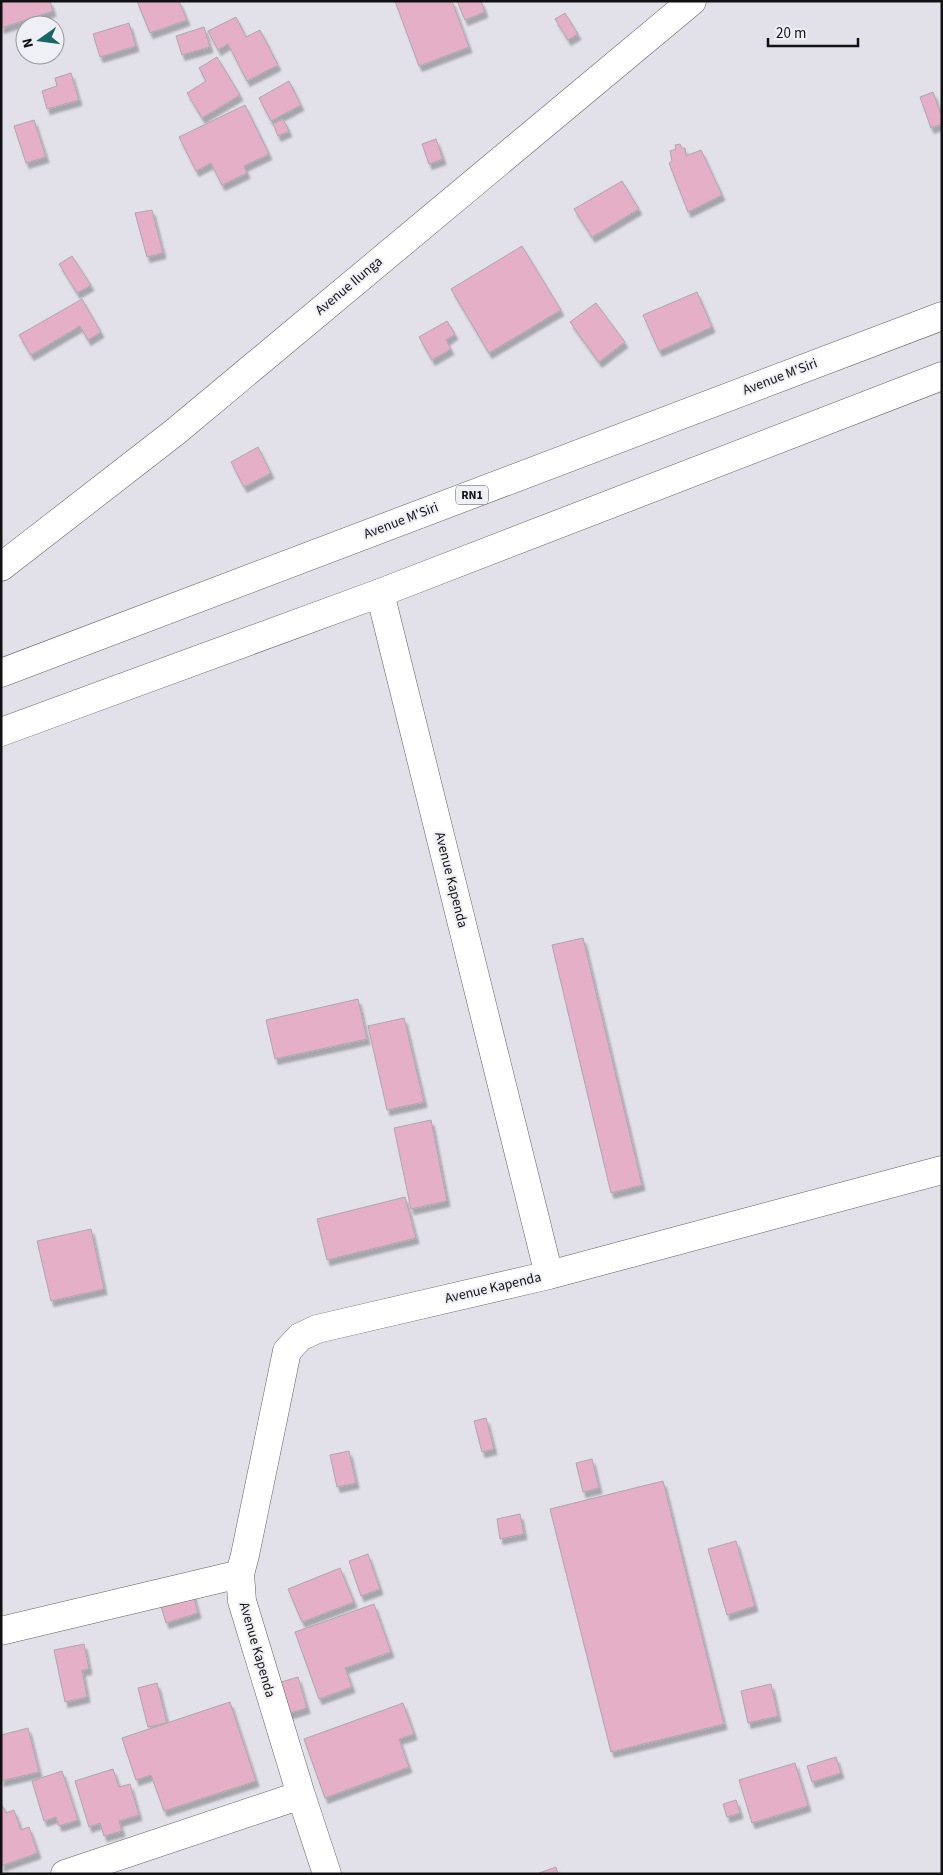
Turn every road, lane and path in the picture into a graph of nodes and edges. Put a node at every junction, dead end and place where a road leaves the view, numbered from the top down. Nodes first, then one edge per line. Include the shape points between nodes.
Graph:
1 (692, 1) edge
2 (942, 316) edge
3 (942, 376) edge
4 (1, 566) edge
5 (380, 593) junction
6 (1, 673) edge
7 (1, 732) edge
8 (942, 1170) edge
9 (549, 1275) junction
10 (240, 1574) junction
11 (1, 1631) edge
12 (301, 1795) junction
13 (65, 1874) edge
14 (327, 1874) edge

1 - 4 main road, Avenue Ilunga via 174,432
2 - 6 main road, Avenue M'Siri / RN1
3 - 5 main road
5 - 7 main road
5 - 9 main road, Avenue Kapenda
8 - 9 main road
9 - 10 main road, Avenue Kapenda via 317,1329 300,1336 287,1352
10 - 11 main road
10 - 12 main road, Avenue Kapenda via 242,1601
12 - 13 main road
12 - 14 main road, Avenue Kapenda

